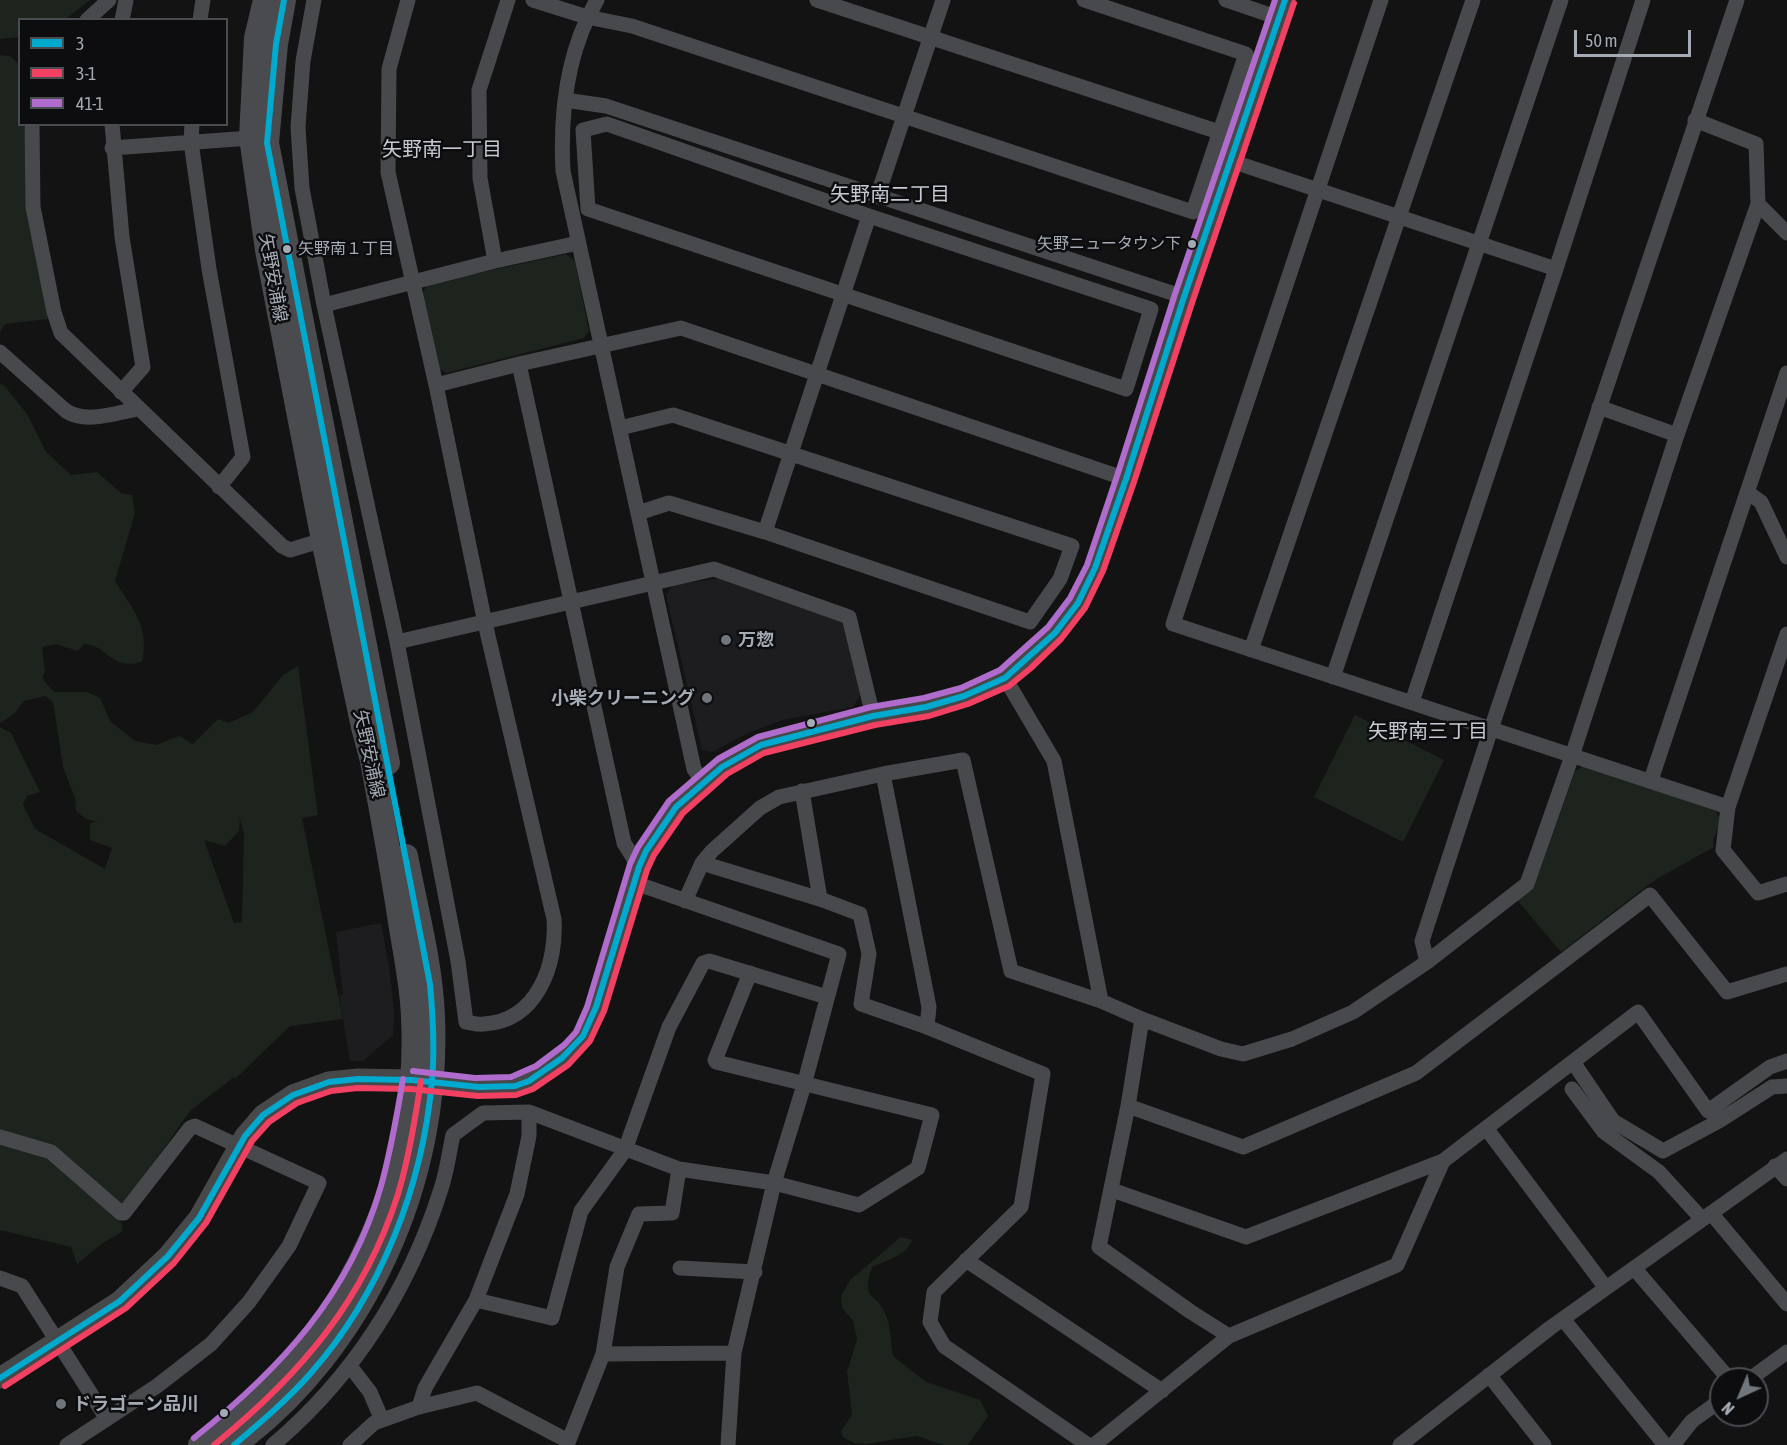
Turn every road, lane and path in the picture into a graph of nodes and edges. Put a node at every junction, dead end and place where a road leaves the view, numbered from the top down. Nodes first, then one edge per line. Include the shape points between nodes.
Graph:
1 (109, 0) edge
2 (126, 0) edge
3 (203, 0) edge
4 (265, 0) edge
5 (284, 0) edge
6 (314, 0) edge
7 (408, 0) edge
8 (508, 0) edge
9 (533, 0) edge
10 (597, 0) edge
11 (817, 0) edge
12 (943, 0) edge
13 (1084, 0) edge
14 (1226, 0) edge
15 (1381, 0) edge
16 (1473, 0) edge
17 (1561, 0) edge
18 (1643, 0) edge
19 (1737, 0) edge
20 (1282, 9) edge
21 (587, 17) junction
22 (89, 18) edge
23 (122, 18) edge
24 (200, 18) edge
25 (930, 38) junction
26 (565, 100) junction
27 (904, 117) junction
28 (1695, 120) junction
29 (32, 126) edge
30 (112, 126) edge
31 (192, 126) edge
32 (1219, 132) junction
33 (251, 138) junction
34 (191, 142) junction
35 (112, 148) junction
36 (1231, 161) junction
37 (1320, 190) junction
38 (877, 196) junction
39 (1758, 204) junction
40 (869, 216) junction
41 (1399, 218) junction
42 (1787, 233) edge
43 (578, 243) junction
44 (1479, 245) junction
45 (495, 261) junction
46 (1556, 269) junction
47 (412, 281) junction
48 (844, 295) junction
49 (1184, 297) junction
50 (324, 305) junction
51 (601, 346) junction
52 (0, 352) edge
53 (519, 364) junction
54 (1787, 373) edge
55 (816, 375) junction
56 (436, 385) junction
57 (122, 392) junction
58 (1599, 407) junction
59 (137, 409) junction
60 (620, 428) junction
61 (1677, 435) junction
62 (790, 455) junction
63 (1126, 479) junction
64 (219, 487) junction
65 (1747, 492) junction
66 (638, 513) junction
67 (765, 532) junction
68 (322, 540) junction
69 (1787, 557) edge
70 (653, 584) junction
71 (572, 603) junction
72 (485, 623) junction
73 (1787, 634) edge
74 (397, 642) junction
75 (1251, 650) junction
76 (1333, 677) junction
77 (1005, 678) junction
78 (1412, 702) junction
79 (873, 716) junction
80 (1491, 729) junction
81 (1572, 756) junction
82 (883, 774) junction
83 (1652, 780) junction
84 (703, 782) junction
85 (802, 791) junction
86 (1728, 807) junction
87 (702, 863) junction
88 (637, 875) junction
89 (1787, 884) edge
90 (820, 899) junction
91 (685, 901) junction
92 (1427, 962) junction
93 (750, 973) junction
94 (1787, 974) edge
95 (827, 997) junction
96 (1101, 1001) junction
97 (1142, 1019) junction
98 (927, 1027) junction
99 (1787, 1061) edge
100 (1573, 1062) junction
101 (422, 1081) junction
102 (804, 1085) junction
103 (1787, 1086) edge
104 (1572, 1089) dead end
105 (1128, 1106) junction
106 (529, 1112) junction
107 (1486, 1128) junction
108 (0, 1137) edge
109 (238, 1147) junction
110 (625, 1150) junction
111 (1443, 1161) junction
112 (1781, 1163) edge
113 (679, 1169) junction
114 (1787, 1179) edge
115 (774, 1183) junction
116 (1112, 1190) junction
117 (1707, 1216) junction
118 (966, 1260) junction
119 (680, 1268) dead end
120 (1634, 1268) junction
121 (754, 1272) junction
122 (0, 1278) edge
123 (1606, 1288) junction
124 (476, 1300) junction
125 (1787, 1304) edge
126 (1563, 1319) junction
127 (1229, 1336) junction
128 (58, 1341) junction
129 (1787, 1352) edge
130 (734, 1353) junction
131 (603, 1354) junction
132 (350, 1366) junction
133 (1719, 1367) edge
134 (1766, 1367) edge
135 (1489, 1375) junction
136 (0, 1378) edge
137 (1162, 1391) junction
138 (419, 1407) junction
139 (1709, 1409) edge
140 (107, 1419) junction
141 (382, 1420) junction
142 (1416, 1432) junction
143 (567, 1443) edge
144 (67, 1445) edge
145 (200, 1445) edge
146 (234, 1445) edge
147 (273, 1445) edge
148 (350, 1445) edge
149 (728, 1445) edge
150 (1088, 1445) edge
151 (1094, 1445) edge
152 (1400, 1445) edge
153 (1425, 1445) edge
154 (1544, 1445) edge
155 (1665, 1445) edge
156 (1673, 1445) edge

1 - 22 street
2 - 23 street
3 - 24 street
4 - 33 main road, 矢野安浦線 via 256,39
5 - 101 main road, 矢野安浦線 via 267,143 430,984 434,1049
6 - 50 street via 303,61 298,128 302,188
7 - 47 street via 388,69 388,172
8 - 45 street via 479,90 480,178
9 - 21 street
10 - 21 street
11 - 25 street
12 - 25 street
13 - 32 street via 1246,54
14 - 20 street
15 - 37 street
16 - 41 street
17 - 44 street
18 - 46 street
19 - 28 street
20 - 36 street
21 - 26 street
21 - 27 street via 632,26
25 - 27 street
25 - 32 street
26 - 38 street via 606,106
26 - 43 street via 563,171
27 - 32 street via 1193,212
27 - 38 street
28 - 39 street via 1756,144
28 - 58 street
29 - 57 street via 33,207 57,323 61,333
30 - 35 street
31 - 34 street
33 - 34 street
33 - 68 main road, 矢野安浦線 via 267,250
34 - 35 street
34 - 64 street via 243,457
35 - 57 street via 143,367
36 - 37 street
36 - 49 street
37 - 41 street
37 - 75 street via 1173,624
38 - 49 street
39 - 42 street
39 - 61 street
40 - 48 street
40 - 48 street via 608,124 583,130 588,209
40 - 48 street via 1151,309 1126,389
41 - 44 street
41 - 75 street
43 - 45 street
43 - 51 street
44 - 46 street
44 - 76 street
45 - 47 street
46 - 78 street
47 - 50 street
47 - 56 street
48 - 55 street
49 - 63 street
50 - 74 street
51 - 53 street
51 - 55 street via 681,328
51 - 60 street
52 - 59 street via 76,417
53 - 56 street
53 - 71 street
54 - 65 street
55 - 62 street
55 - 63 street
56 - 72 street
57 - 59 street
58 - 61 street
58 - 80 street
59 - 64 street
60 - 62 street via 673,415
60 - 66 street
61 - 81 street
62 - 67 street
62 - 67 street via 1072,546 1060,579 1030,622
63 - 77 street via 1078,603 1055,633
64 - 68 street via 282,546 290,550
65 - 69 street via 1761,502
65 - 83 street
66 - 67 street via 669,503
66 - 70 street
68 - 101 main road, 矢野安浦線 via 372,761 411,986
70 - 71 street
70 - 79 street via 714,570 849,617
70 - 84 street via 694,769
71 - 72 street
71 - 88 street via 624,843
72 - 74 street
72 - 74 street via 555,937 549,966 535,998 505,1020 466,1022 458,961
73 - 86 street
75 - 76 street
76 - 78 street
77 - 79 street via 926,707
77 - 96 street via 1054,760
78 - 80 street
79 - 84 street via 761,745
80 - 81 street
80 - 92 street via 1422,940
81 - 83 street
81 - 92 street via 1527,884
82 - 85 street
82 - 96 street via 963,760 1011,971
82 - 98 street via 928,1007
83 - 86 street
84 - 88 street via 676,807 646,851
85 - 87 street via 779,797 760,808
85 - 90 street
86 - 89 street via 1723,850 1758,893
87 - 90 street
87 - 91 street
88 - 91 street
88 - 101 street via 596,1007 573,1048 542,1073 515,1086
90 - 98 street via 860,914 868,954 861,1004
91 - 95 street via 839,954
92 - 97 street via 1353,1012 1292,1039 1243,1054
93 - 95 street
93 - 102 street via 714,1060
93 - 110 street via 709,961 704,963 669,1027
94 - 105 street via 1727,992 1650,895 1416,1073 1244,1147
95 - 102 street
96 - 97 street
97 - 105 street
98 - 118 street via 1043,1074 1020,1207
99 - 100 street via 1770,1067 1708,1111 1638,1012
100 - 103 street via 1613,1121 1663,1152 1772,1088
100 - 107 street
101 - 109 street via 329,1082 293,1095 263,1115
101 - 145 main road, 矢野安浦線 via 393,1182 348,1287 293,1363 249,1407
101 - 146 main road, 矢野安浦線 via 423,1146 394,1238 370,1287 348,1324 308,1376
102 - 115 street
102 - 115 street via 932,1115 918,1168 859,1205
104 - 117 street via 1604,1132 1659,1172
105 - 116 street
106 - 110 street
106 - 124 street via 529,1136 517,1194
106 - 132 street via 483,1113 453,1135 442,1186 407,1276
107 - 111 street
107 - 123 street
108 - 109 street via 51,1152 121,1213 190,1128 195,1126
109 - 128 street via 199,1218 168,1256 120,1301
109 - 140 street via 319,1183 289,1246 249,1302 211,1344
110 - 113 street
110 - 124 street via 581,1211 552,1318
111 - 116 street via 1246,1237
111 - 127 street via 1396,1265
112 - 114 street
112 - 117 street
113 - 115 street
113 - 131 street via 672,1213 639,1214 617,1267
115 - 121 street
116 - 127 street via 1099,1247
117 - 120 street
117 - 125 street
118 - 137 street
118 - 150 street via 934,1292 930,1322 944,1346
119 - 121 street
120 - 123 street
120 - 133 street
121 - 130 street
122 - 128 street via 22,1286
123 - 126 street
124 - 138 street via 425,1388
126 - 135 street
126 - 155 street
127 - 137 street
128 - 136 street
128 - 140 street
129 - 134 street
130 - 131 street
130 - 149 street
131 - 143 street
132 - 141 street via 370,1392
132 - 147 street
135 - 142 street
135 - 154 street
137 - 151 street
138 - 141 street
138 - 143 street via 477,1393
139 - 156 street via 1692,1421
140 - 144 street
141 - 148 street
142 - 152 street
142 - 153 street

